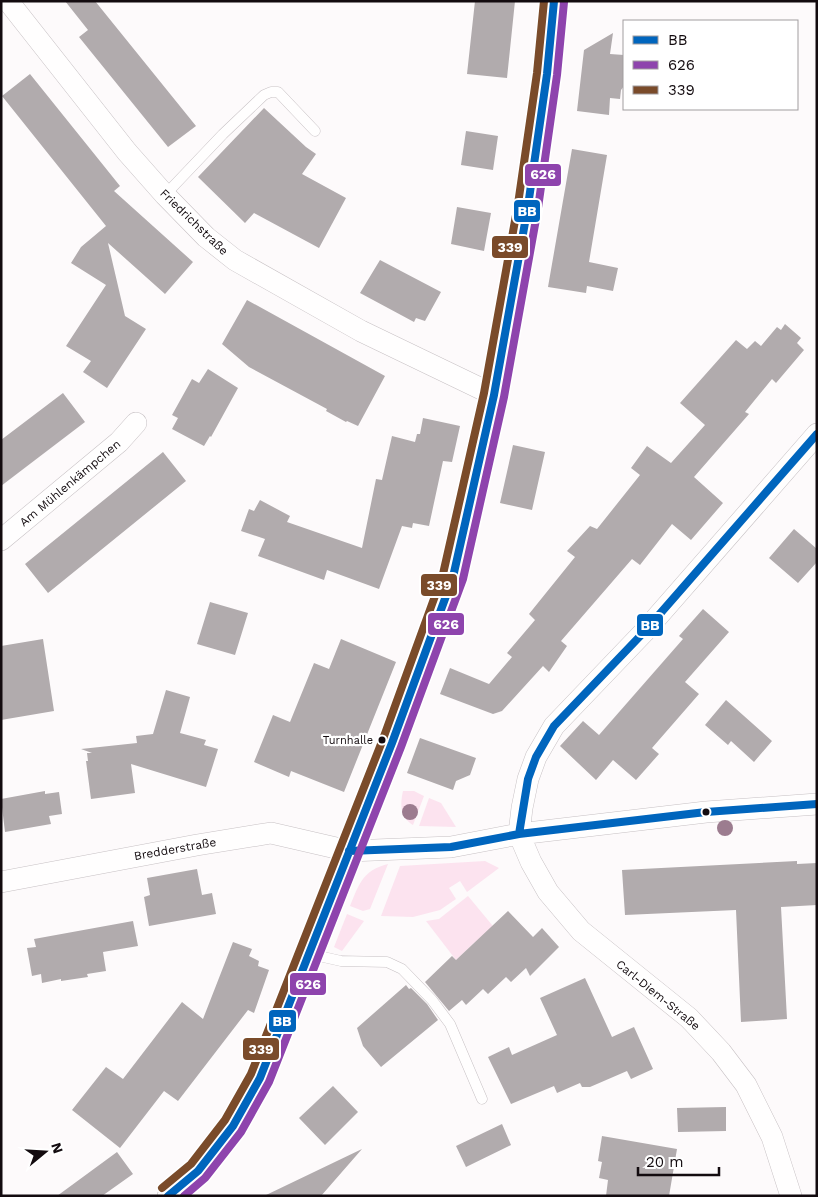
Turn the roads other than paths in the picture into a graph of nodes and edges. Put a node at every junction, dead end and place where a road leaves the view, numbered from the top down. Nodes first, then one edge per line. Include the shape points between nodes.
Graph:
1 (8, 1) edge
2 (554, 1) edge
3 (315, 131) dead end
4 (165, 195) junction
5 (494, 395) junction
6 (136, 423) dead end
7 (817, 434) edge
8 (1, 540) edge
9 (817, 804) edge
10 (519, 834) junction
11 (350, 852) junction
12 (1, 882) edge
13 (310, 954) junction
14 (482, 1099) dead end
15 (168, 1196) edge
16 (791, 1196) edge

1 - 4 street, Friedrichstraße
2 - 5 street via 528,206
3 - 4 lane via 278,92 271,92 223,134
4 - 5 street, Friedrichstraße via 206,237 235,260 361,331
5 - 11 street via 453,577
6 - 8 street, Am Mühlenkämpchen via 119,442
7 - 10 street via 644,632 554,726 536,757 528,779
9 - 10 street, Bredderstraße via 706,812
10 - 11 street, Bredderstraße via 451,847
10 - 16 street, Carl-Diem-Straße via 548,892 581,932 690,1018 746,1085 772,1137
11 - 12 street, Bredderstraße via 271,834
11 - 13 street
13 - 14 lane via 341,961 387,962 402,969 450,1024
13 - 15 street via 260,1078 232,1126 198,1171

